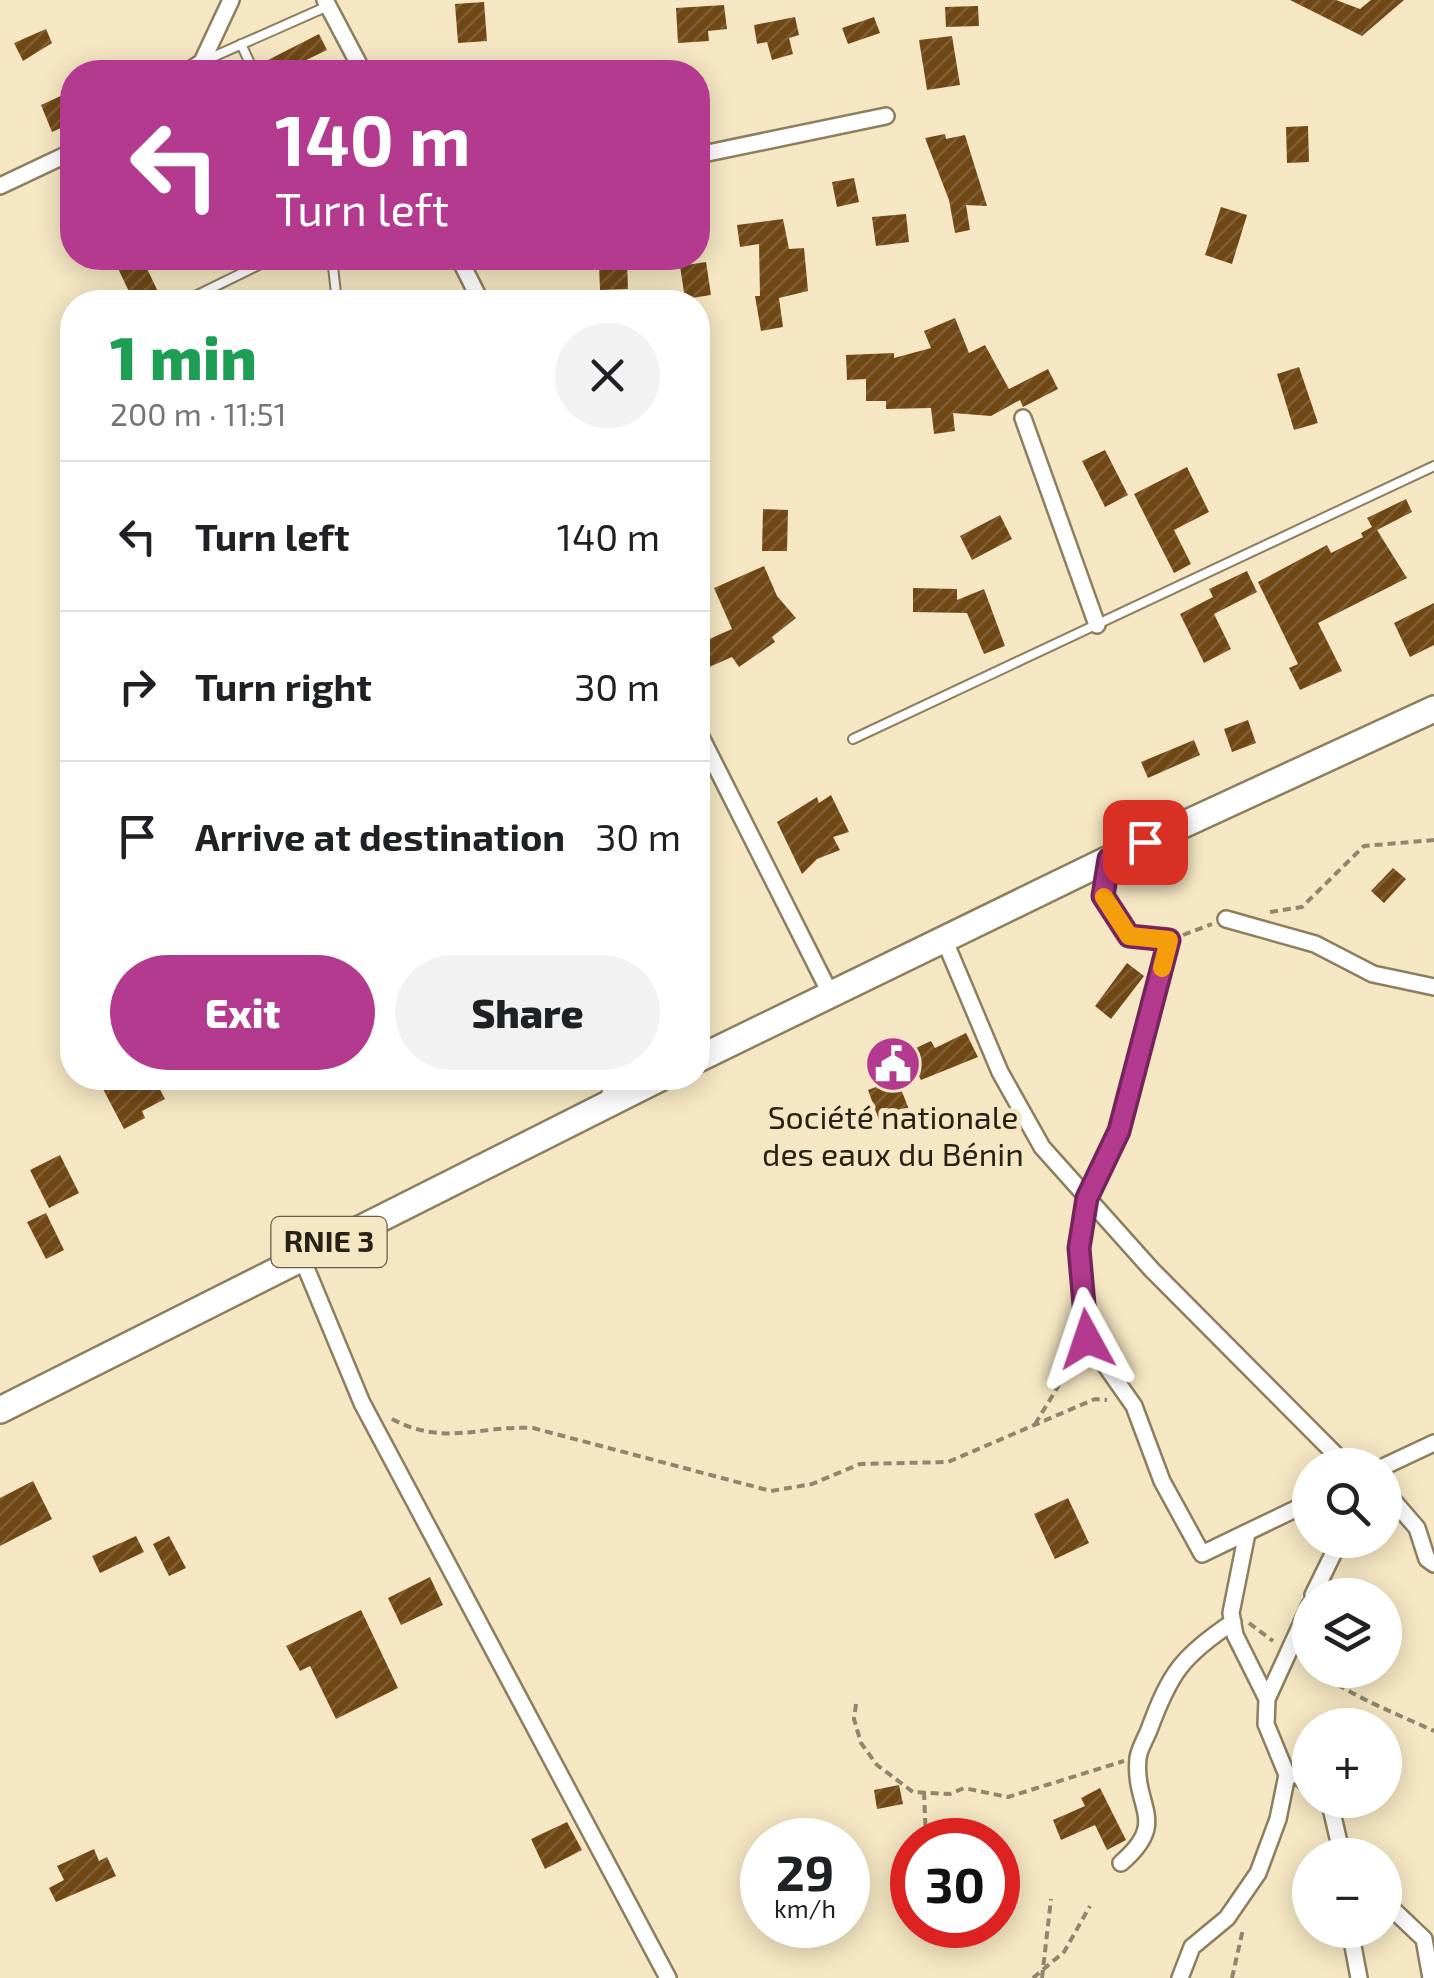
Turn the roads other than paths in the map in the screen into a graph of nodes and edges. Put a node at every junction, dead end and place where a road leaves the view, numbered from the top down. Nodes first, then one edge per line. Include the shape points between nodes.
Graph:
1 (231, 0) edge
2 (326, 3) edge
3 (240, 44) junction
4 (203, 60) edge
5 (206, 60) edge
6 (248, 60) edge
7 (357, 60) edge
8 (886, 116) dead end
9 (710, 152) edge
10 (60, 158) edge
11 (0, 186) edge
12 (248, 270) edge
13 (207, 290) edge
14 (1023, 418) dead end
15 (1434, 466) edge
16 (1097, 625) junction
17 (1434, 709) edge
18 (853, 740) dead end
19 (710, 755) edge
20 (1109, 859) junction
21 (1226, 919) road end
22 (944, 939) junction
23 (1434, 988) edge
24 (830, 993) junction
25 (710, 1053) edge
26 (607, 1090) edge
27 (636, 1090) edge
28 (601, 1107) junction
29 (1087, 1198) junction
30 (301, 1256) junction
31 (0, 1410) edge
32 (1434, 1443) edge
33 (1328, 1448) edge
34 (1402, 1458) edge
35 (1292, 1511) edge
36 (1402, 1511) edge
37 (1247, 1533) junction
38 (1434, 1564) edge
39 (1232, 1618) junction
40 (1292, 1640) edge
41 (1267, 1699) junction
42 (1287, 1775) junction
43 (1292, 1775) edge
44 (1120, 1863) dead end
45 (1402, 1918) edge
46 (1353, 1948) edge
47 (668, 1978) edge
48 (1180, 1978) edge
49 (1359, 1978) edge
50 (1431, 1978) edge

1 - 4 street
2 - 3 lane
2 - 7 street
3 - 5 lane
3 - 6 lane
8 - 9 street
10 - 11 street
12 - 13 lane
14 - 16 street
15 - 16 lane
16 - 18 lane
17 - 20 highway
19 - 24 street
20 - 22 highway
20 - 29 street via 1103,896 1129,936 1169,940 1119,1131
21 - 23 street via 1315,944 1373,974
22 - 24 highway
22 - 29 street via 1000,1072 1042,1146
24 - 25 highway
26 - 28 lane
27 - 28 highway, RNIE 3
28 - 30 highway, RNIE 3
29 - 33 street
29 - 37 street via 1079,1248 1087,1339 1132,1402 1162,1481 1202,1554
30 - 31 highway, RNIE 3
30 - 47 street via 362,1403
32 - 34 street
35 - 37 street
36 - 38 street
37 - 39 street
39 - 41 street
39 - 44 street via 1168,1680 1138,1757 1150,1821 1140,1847
40 - 41 street
41 - 42 street via 1266,1724
42 - 43 street
42 - 48 street via 1258,1873 1226,1918 1192,1948
45 - 50 street via 1424,1939
46 - 49 street

